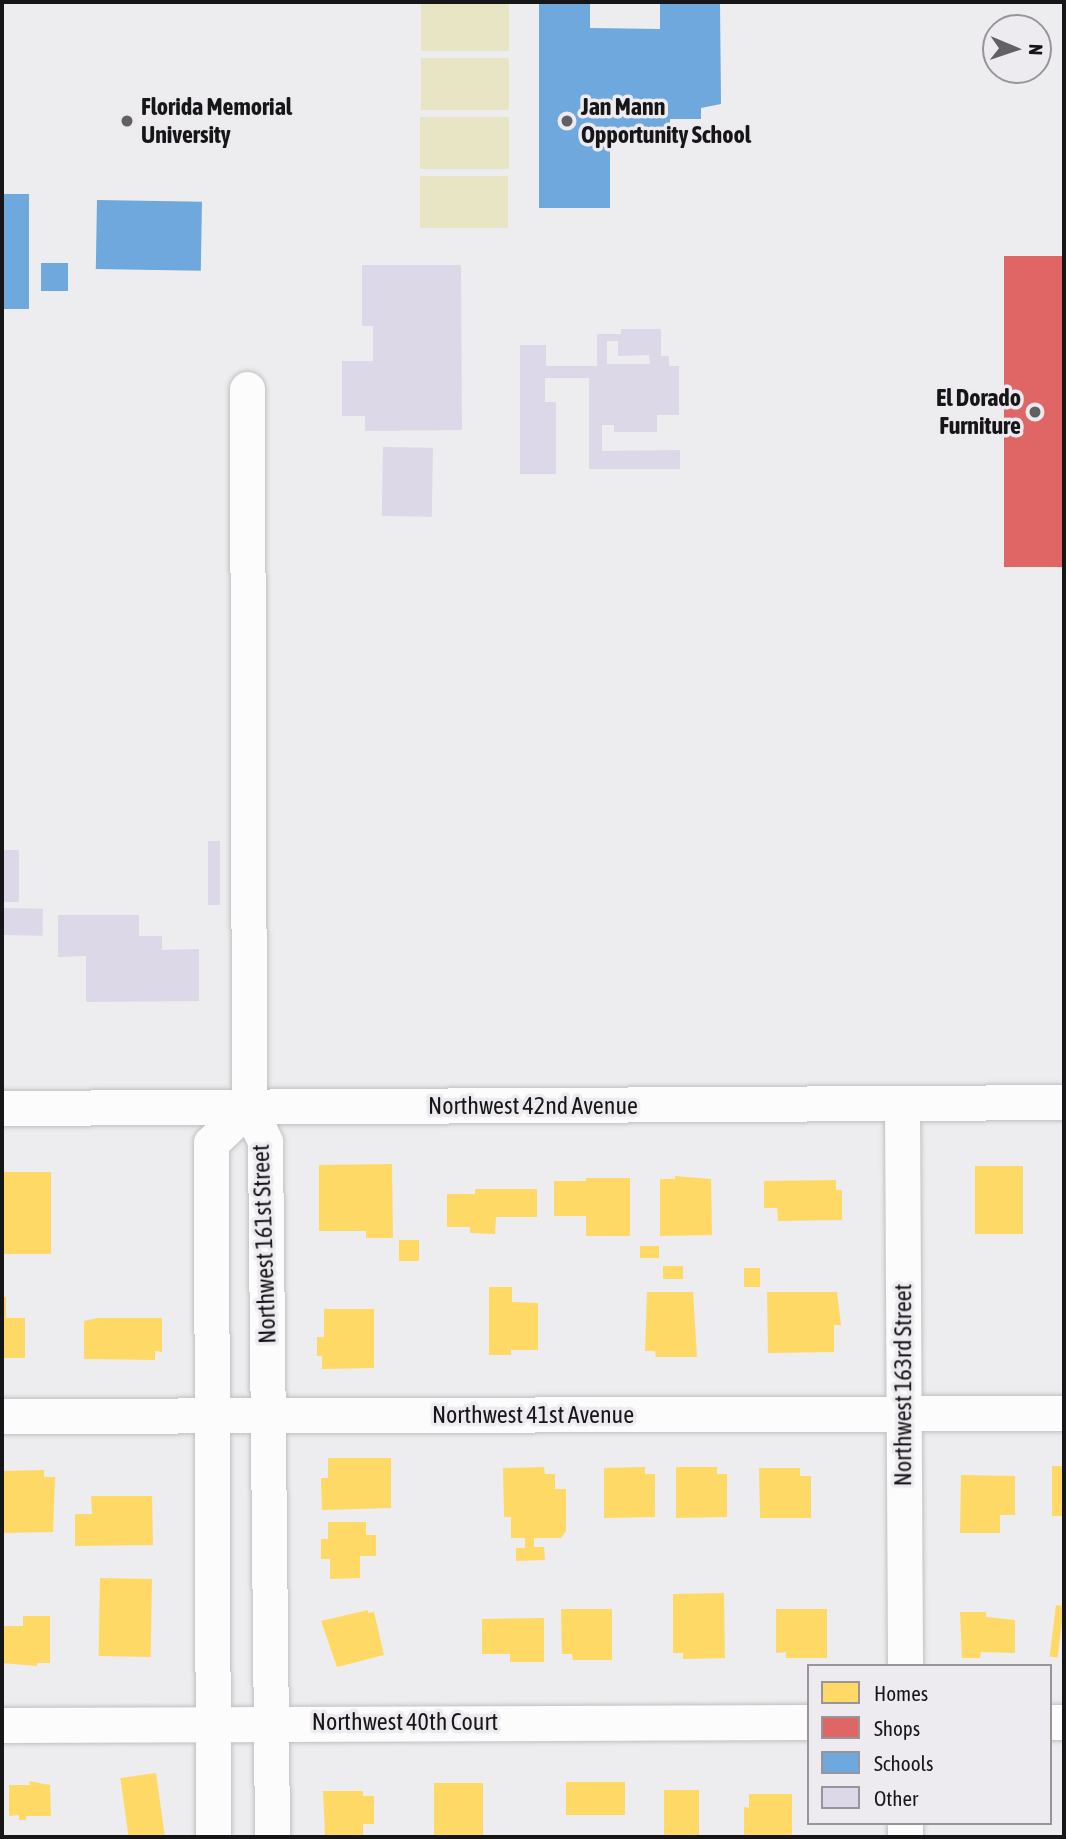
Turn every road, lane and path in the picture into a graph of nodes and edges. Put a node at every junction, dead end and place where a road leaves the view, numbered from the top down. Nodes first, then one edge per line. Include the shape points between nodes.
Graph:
1 (247, 389) dead end
2 (1064, 1102) edge
3 (901, 1104) junction
4 (250, 1107) junction
5 (2, 1108) edge
6 (1064, 1413) edge
7 (212, 1415) junction
8 (269, 1415) junction
9 (904, 1415) junction
10 (2, 1416) edge
11 (905, 1664) edge
12 (807, 1722) edge
13 (271, 1723) junction
14 (212, 1724) junction
15 (2, 1725) edge
16 (213, 1837) edge
17 (272, 1837) edge

1 - 4 street
2 - 3 street, Northwest 42nd Avenue
3 - 4 street, Northwest 42nd Avenue
3 - 9 street, Northwest 163rd Street
4 - 5 street, Northwest 42nd Avenue
4 - 7 street, Northwest 161st Street via 211,1143
4 - 8 street, Northwest 161st Street via 265,1142
6 - 9 street, Northwest 41st Avenue
7 - 8 street, Northwest 41st Avenue
7 - 10 street, Northwest 41st Avenue
7 - 14 street, Northwest 161st Street
8 - 9 street, Northwest 41st Avenue
8 - 13 street, Northwest 161st Street
9 - 11 street, Northwest 163rd Street
12 - 13 street, Northwest 40th Court
13 - 14 street, Northwest 40th Court
13 - 17 street, Northwest 161st Street
14 - 15 street, Northwest 40th Court
14 - 16 street, Northwest 161st Street

